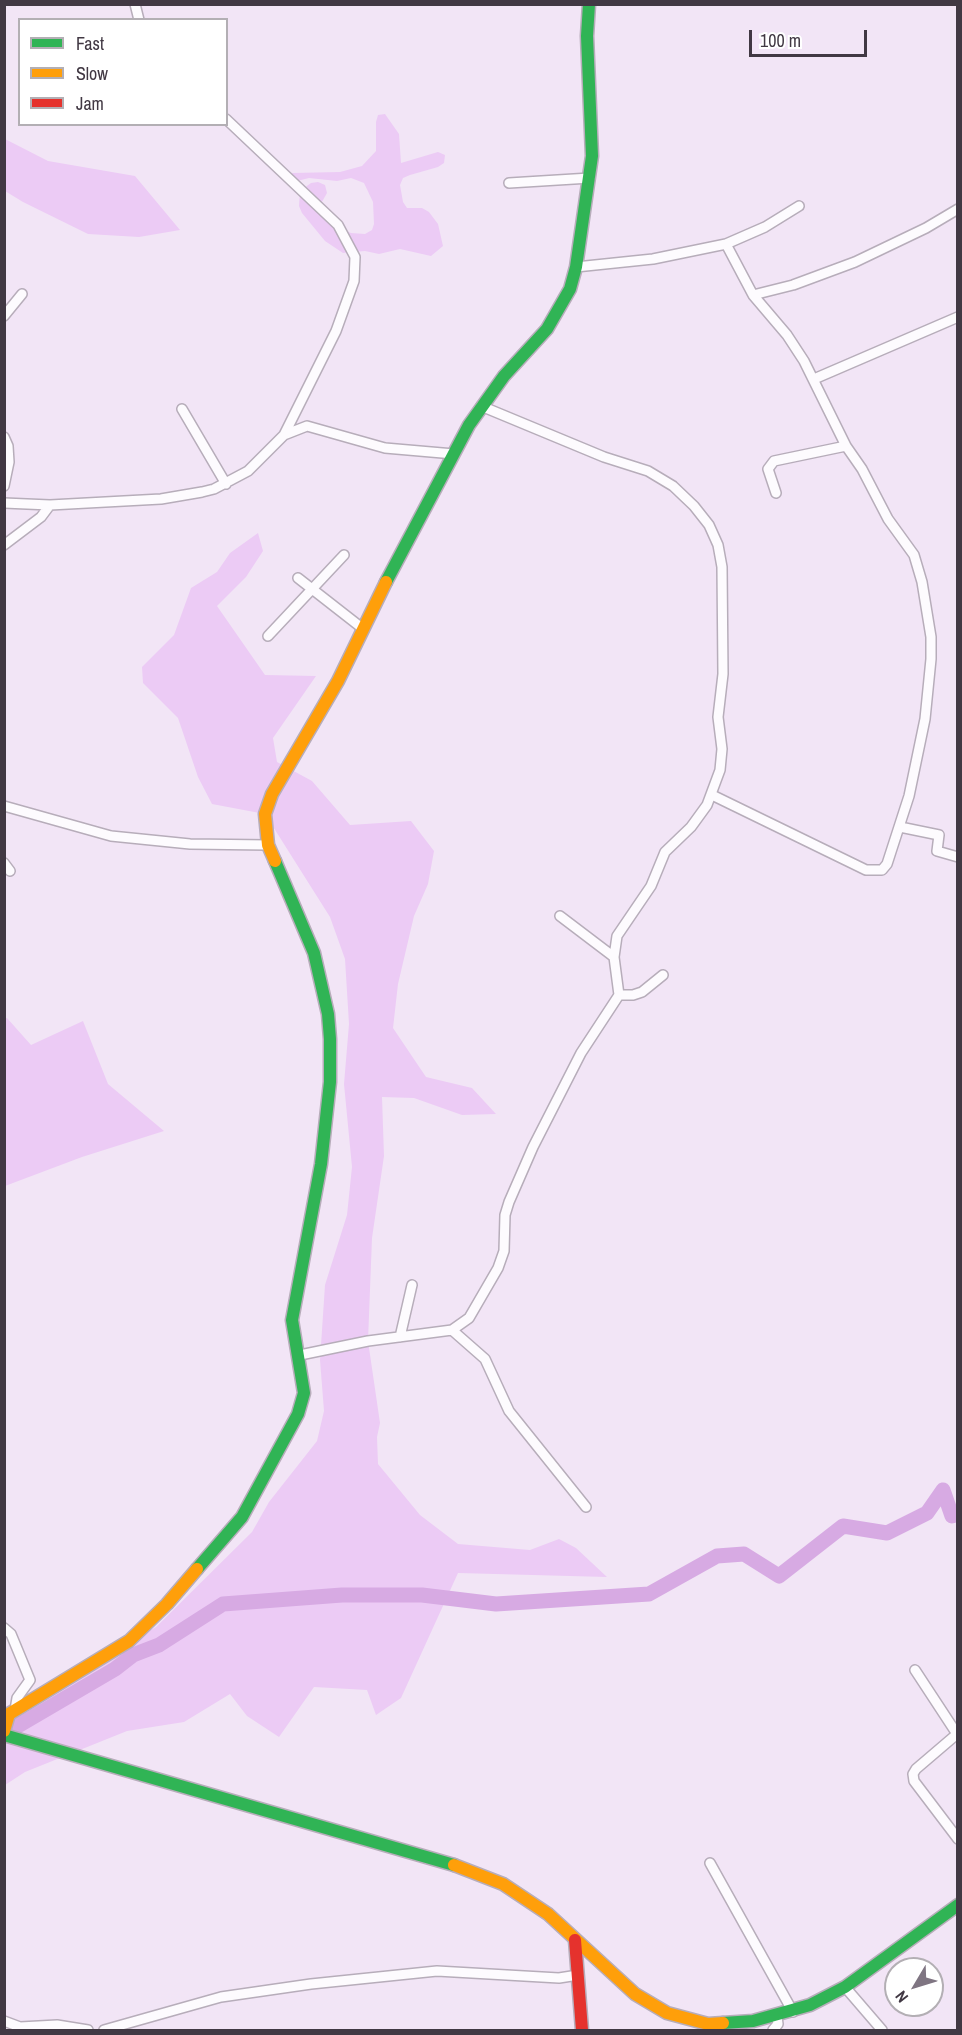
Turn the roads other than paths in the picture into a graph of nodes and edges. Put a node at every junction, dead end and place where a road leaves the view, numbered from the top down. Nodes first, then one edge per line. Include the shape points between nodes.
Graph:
1 (589, 4) edge
2 (228, 121) edge
3 (590, 178) junction
4 (509, 183) dead end
5 (799, 206) dead end
6 (957, 209) edge
7 (726, 244) junction
8 (576, 267) junction
9 (22, 294) dead end
10 (753, 295) junction
11 (4, 316) edge
12 (957, 317) edge
13 (814, 379) junction
14 (481, 406) junction
15 (182, 409) dead end
16 (284, 435) junction
17 (4, 437) edge
18 (846, 446) junction
19 (454, 454) junction
20 (226, 484) junction
21 (4, 486) edge
22 (776, 493) dead end
23 (6, 500) edge
24 (50, 505) junction
25 (4, 545) edge
26 (344, 555) dead end
27 (298, 579) dead end
28 (313, 591) junction
29 (362, 628) junction
30 (268, 636) dead end
31 (712, 795) junction
32 (4, 806) edge
33 (900, 827) junction
34 (268, 846) junction
35 (957, 857) edge
36 (560, 916) dead end
37 (614, 957) junction
38 (663, 975) dead end
39 (619, 995) junction
40 (412, 1285) dead end
41 (452, 1330) junction
42 (400, 1337) junction
43 (300, 1355) junction
44 (586, 1507) dead end
45 (4, 1628) edge
46 (915, 1670) dead end
47 (15, 1710) junction
48 (4, 1733) edge
49 (957, 1839) edge
50 (710, 1863) dead end
51 (957, 1905) edge
52 (575, 1940) junction
53 (578, 1976) junction
54 (845, 1987) junction
55 (793, 2012) junction
56 (777, 2017) junction
57 (4, 2021) edge
58 (88, 2031) edge
59 (104, 2031) edge
60 (582, 2031) edge
61 (773, 2031) edge
62 (882, 2031) edge

1 - 3 street
2 - 16 street via 338,225 355,257 354,281 336,331
3 - 4 street
3 - 8 street
5 - 7 street
6 - 10 street via 855,262
7 - 8 street via 653,259
7 - 10 street
8 - 14 street via 555,319
9 - 11 street
10 - 13 street via 787,335
12 - 13 street
13 - 18 street
14 - 19 street
14 - 31 street via 603,457 648,471 673,486 709,525 718,545 723,591 723,674 718,717 722,749
15 - 20 street
16 - 19 street via 307,426 385,448
16 - 20 street via 248,471
17 - 21 street via 9,462
18 - 22 street via 774,461 768,469
18 - 33 street via 888,519 914,555 931,637 925,719
19 - 29 street
20 - 24 street via 161,499
23 - 24 street
24 - 25 street via 41,517
26 - 28 street
27 - 28 street
28 - 29 street
28 - 30 street
29 - 34 street via 327,701 272,794 265,814
31 - 33 street via 866,870 877,871 887,864
31 - 37 street via 691,827 665,852 651,886 617,936
32 - 34 street via 111,836 201,845
33 - 35 street via 939,835 939,853
34 - 43 street via 314,953 329,1022 330,1082 322,1153 292,1320
36 - 37 street
37 - 39 street
38 - 39 street via 642,992
39 - 41 street via 581,1053 529,1156 505,1215 506,1245 498,1268 469,1318
40 - 42 street
41 - 42 street
41 - 44 street via 485,1359 509,1410
42 - 43 street
43 - 47 street via 304,1393 298,1414 242,1517 167,1604 129,1641
45 - 47 street via 30,1680 17,1698
46 - 49 street via 957,1734 916,1768 914,1781
47 - 48 street via 9,1714
48 - 52 street via 479,1873 530,1900
50 - 55 street
51 - 54 street
52 - 53 street
52 - 56 street via 635,1994 667,2013 708,2024
53 - 59 street via 400,1973 221,1997
53 - 60 street
54 - 55 street
54 - 62 street
55 - 56 street
56 - 61 street
57 - 58 street via 20,2027 57,2025

